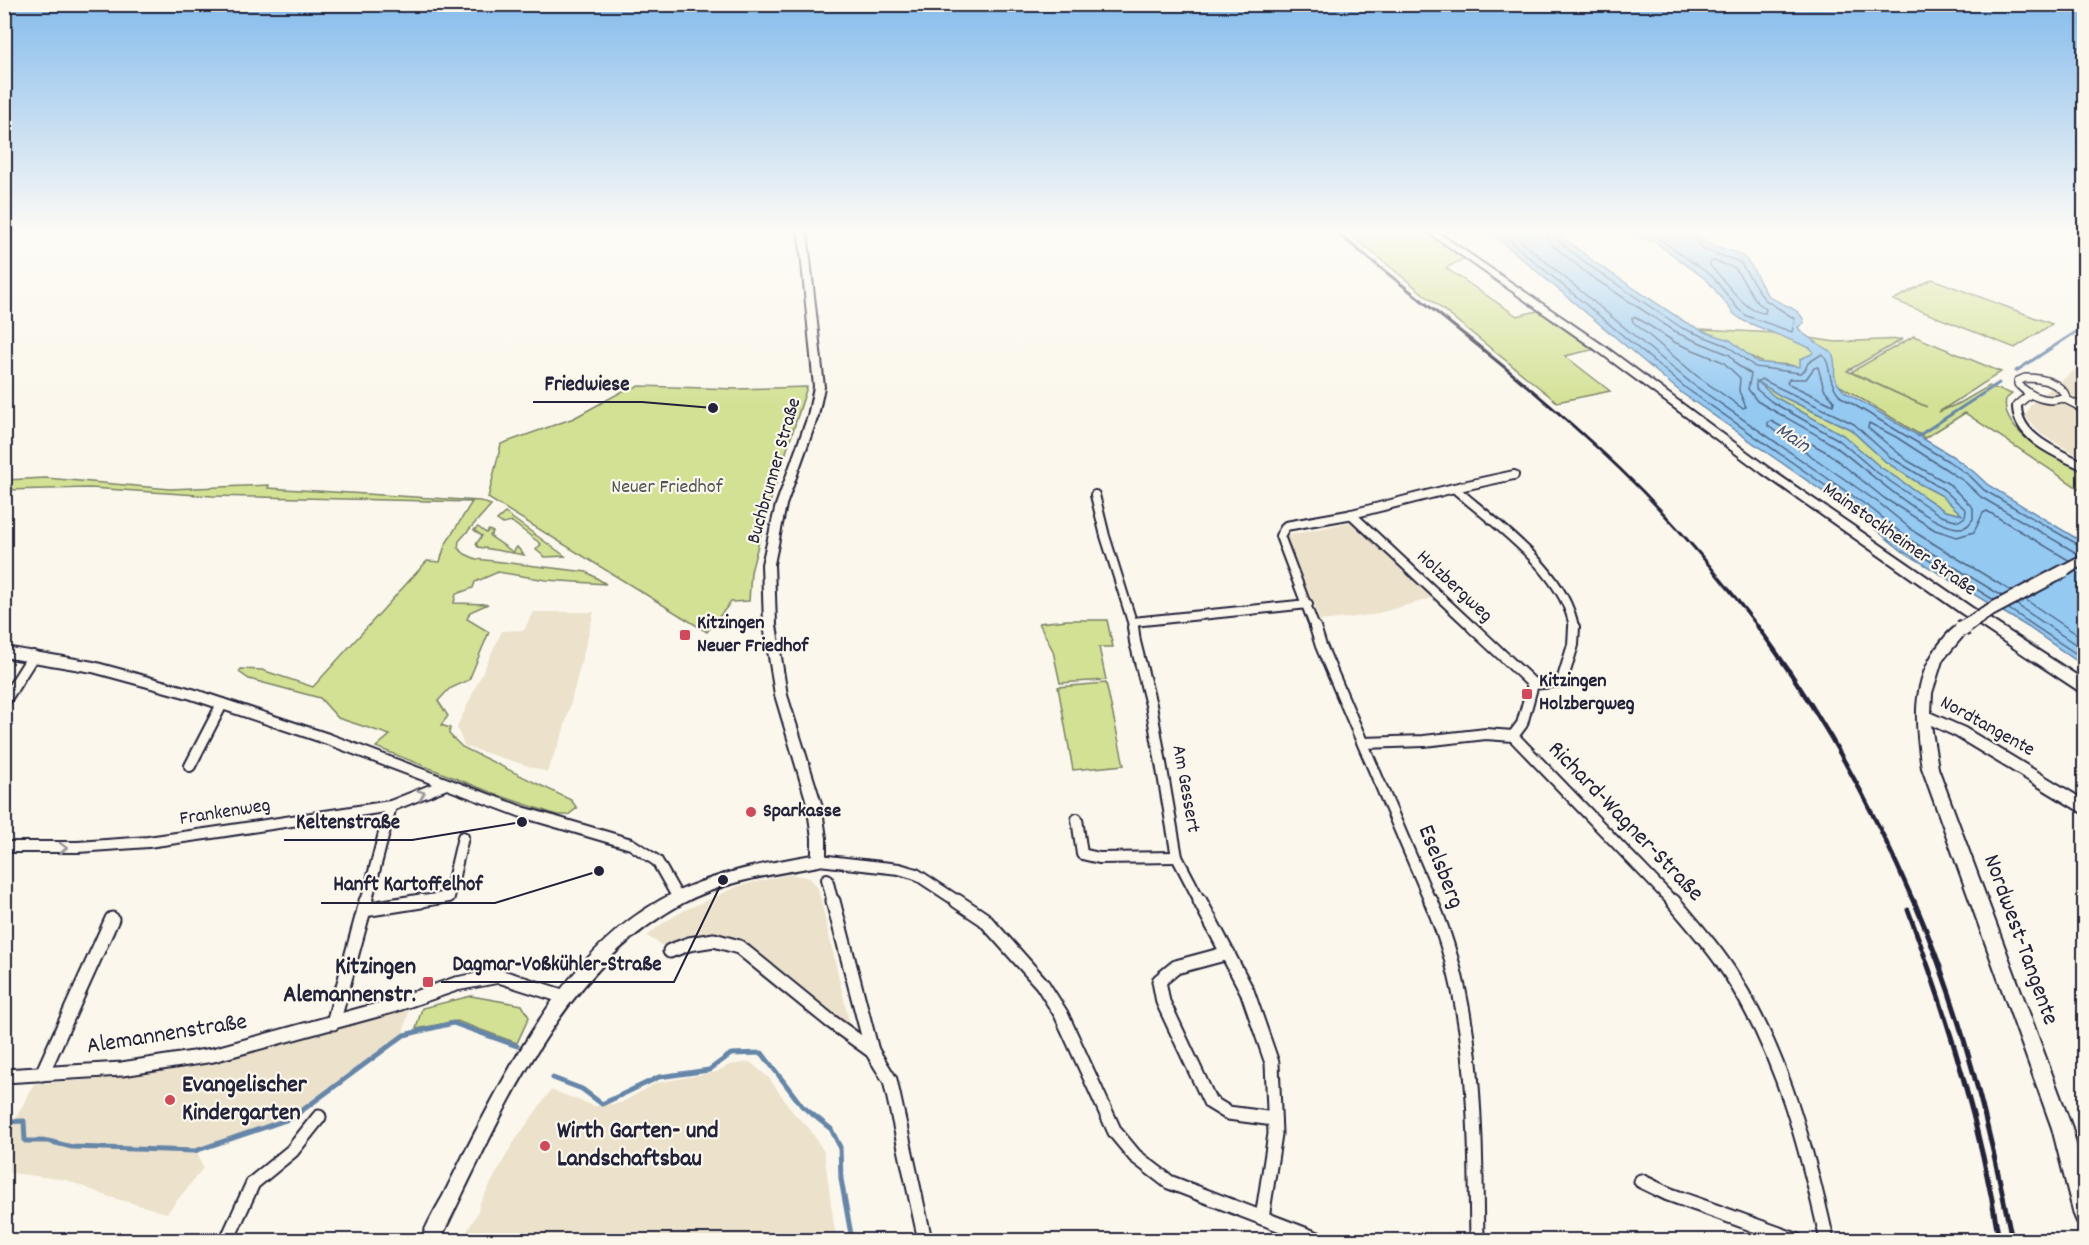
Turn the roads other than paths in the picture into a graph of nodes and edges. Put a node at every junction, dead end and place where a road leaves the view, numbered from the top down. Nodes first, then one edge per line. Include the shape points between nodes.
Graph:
1 (809, 290) edge
2 (1516, 290) edge
3 (2030, 394) junction
4 (2063, 399) junction
5 (2085, 408) edge
6 (2085, 466) edge
7 (1514, 475) dead end
8 (1454, 488) junction
9 (1095, 495) dead end
10 (1351, 514) junction
11 (2085, 559) edge
12 (1308, 604) junction
13 (1133, 622) junction
14 (4, 652) edge
15 (33, 656) junction
16 (1533, 684) junction
17 (2085, 687) edge
18 (4, 702) edge
19 (222, 704) junction
20 (1922, 715) junction
21 (1513, 736) junction
22 (1363, 743) junction
23 (190, 766) dead end
24 (446, 784) junction
25 (391, 806) junction
26 (2085, 808) edge
27 (1077, 819) dead end
28 (463, 837) dead end
29 (4, 847) edge
30 (1177, 857) junction
31 (819, 860) junction
32 (827, 879) dead end
33 (678, 898) junction
34 (364, 910) junction
35 (112, 919) dead end
36 (670, 951) dead end
37 (1228, 953) junction
38 (565, 997) junction
39 (333, 1023) junction
40 (872, 1051) junction
41 (42, 1074) junction
42 (4, 1076) edge
43 (319, 1117) dead end
44 (1274, 1119) junction
45 (1641, 1180) dead end
46 (2085, 1215) edge
47 (1262, 1218) junction
48 (227, 1240) edge
49 (430, 1240) edge
50 (925, 1240) edge
51 (1320, 1240) edge
52 (1477, 1240) edge
53 (1796, 1240) edge
54 (1827, 1240) edge

1 - 31 street, Buchbrunner Straße via 819,387 813,416 781,505 768,564 770,625 781,695 814,803
2 - 17 main road, Mainstockheimer Straße via 1785,485
3 - 4 street
3 - 4 street via 2019,387 2018,381 2031,378 2054,383 2066,393
3 - 6 street via 2017,405 2016,415 2021,424 2040,442
4 - 5 street
7 - 8 street
8 - 10 street
8 - 16 street via 1551,577 1568,601 1575,631 1562,681
9 - 13 street, Am Gessert
10 - 12 street, Eselsberg via 1286,526 1281,531
10 - 16 street, Holzbergweg
11 - 20 main road, Nordtangente, bridge via 1985,613 1945,644 1933,663
12 - 13 street
12 - 22 street, Eselsberg via 1321,646
13 - 30 street, Am Gessert
14 - 15 street
15 - 18 street
15 - 19 street via 141,679
16 - 21 street via 1522,724
19 - 23 street
19 - 24 street via 318,735
20 - 26 main road, Nordtangente via 1960,732
20 - 46 main road, Nordwest-Tangente via 1930,768 2062,1128
21 - 22 street via 1486,734
21 - 54 street, Richard-Wagner-Straße via 1660,886 1735,981 1773,1055 1794,1112
22 - 52 street, Eselsberg via 1434,909 1455,971 1467,1034 1475,1118
25 -> 24 street, Frankenweg
24 - 33 street via 640,849 657,861
29 -> 25 street, Frankenweg via 148,842
25 - 34 street
27 - 30 street via 1082,854 1098,858
28 - 34 street via 449,897
30 - 37 street, Am Gessert
31 - 33 street via 723,880
31 - 47 street via 916,874 984,919 1042,984 1061,1014 1115,1132 1135,1156 1169,1182
32 - 40 street
33 - 38 street via 630,928
34 - 39 street
35 - 41 street, Alemannenstraße
36 - 40 street via 714,940 739,947
37 - 44 street, Am Gessert via 1247,991 1272,1063
37 - 44 street via 1176,967 1159,981 1163,1002 1210,1102 1228,1113
38 - 39 street, Alemannenstraße via 499,976 456,984
38 - 49 street via 535,1040
39 - 41 street, Alemannenstraße via 213,1055 122,1069
40 - 50 street via 890,1080
41 - 42 street, Alemannenstraße
43 - 48 street via 292,1151 253,1183
44 - 47 street, Am Gessert
45 - 53 street via 1668,1194
47 - 51 street

